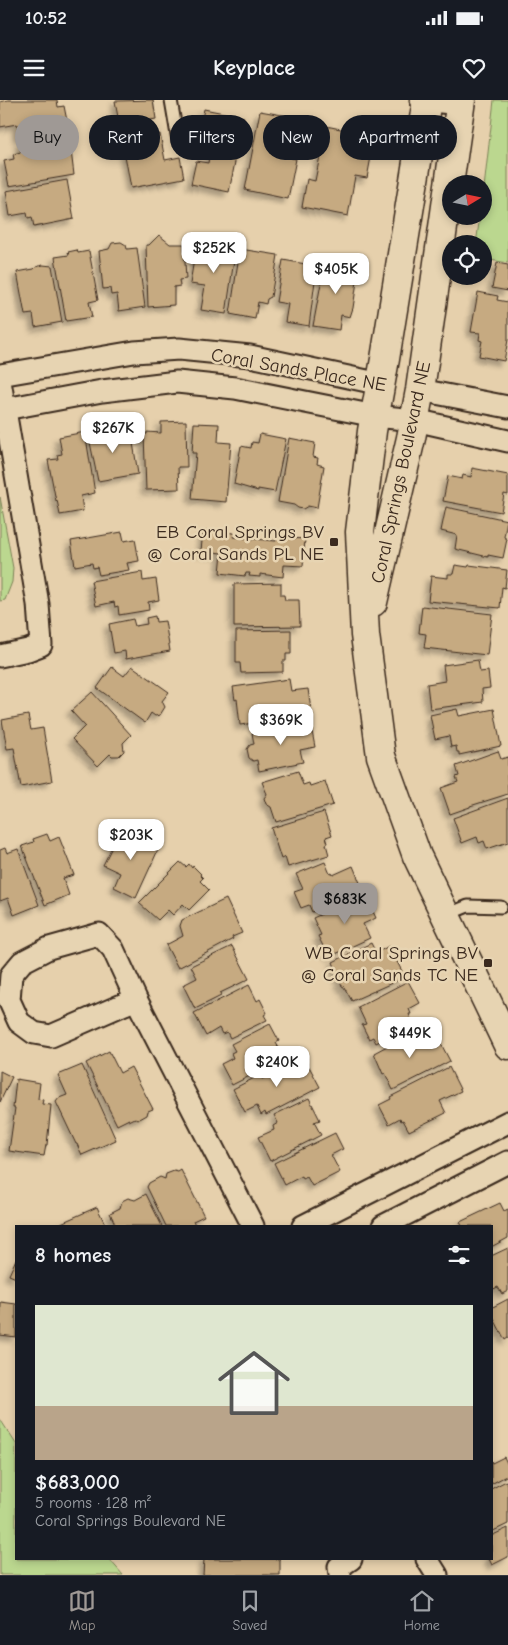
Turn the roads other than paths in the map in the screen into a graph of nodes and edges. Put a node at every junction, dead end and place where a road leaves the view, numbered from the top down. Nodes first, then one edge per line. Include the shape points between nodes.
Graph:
1 (171, 100) edge
2 (421, 100) edge
3 (426, 100) edge
4 (461, 102) edge
5 (174, 115) edge
6 (0, 375) edge
7 (0, 382) edge
8 (381, 384) junction
9 (420, 390) junction
10 (508, 407) edge
11 (5, 409) junction
12 (375, 416) junction
13 (415, 420) junction
14 (508, 441) edge
15 (365, 635) junction
16 (0, 656) edge
17 (501, 907) dead end
18 (446, 915) junction
19 (136, 999) junction
20 (508, 1045) edge
21 (508, 1122) edge
22 (508, 1162) edge
23 (252, 1225) edge
24 (306, 1225) edge
25 (385, 1225) edge
26 (350, 1560) edge
27 (428, 1560) edge
28 (340, 1575) edge
29 (438, 1575) edge

1 - 5 lane
2 - 3 street
3 - 4 street
3 - 8 street, Coral Springs Boulevard NE
4 - 9 street, Coral Springs Boulevard NE
6 - 8 street, Coral Sands Place NE via 134,352 180,349 250,356
7 - 11 street
8 - 9 street, Coral Sands Place NE
8 - 12 street, Coral Springs Boulevard NE
9 - 10 street
9 - 13 street, Coral Springs Boulevard NE
11 - 12 street, Coral Sands Place NE via 102,391 177,382 235,388
11 - 16 street via 38,604 41,645
12 - 13 street, Coral Sands Place NE
12 - 15 street, Coral Springs Boulevard NE via 360,532
13 - 14 street, Coral Sands Place NE
13 - 15 street, Coral Springs Boulevard NE
15 - 18 street, Coral Springs Boulevard NE via 381,756 417,856
17 - 18 lane via 468,906
18 - 20 street, Coral Springs Boulevard NE
19 - 19 street via 113,949 99,934 49,948 22,962 11,975 8,1000 19,1022 34,1033 51,1036
19 - 23 street
21 - 24 street
22 - 25 street
26 - 28 street via 339,1567
27 - 29 street

